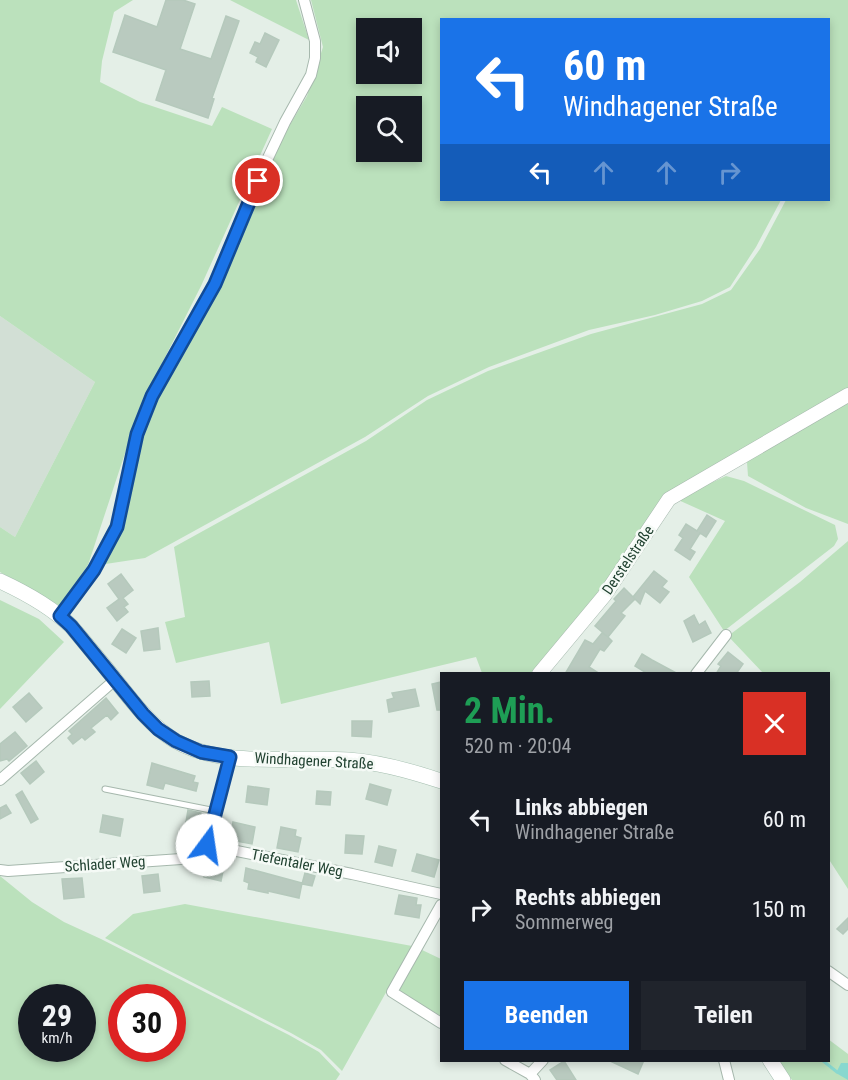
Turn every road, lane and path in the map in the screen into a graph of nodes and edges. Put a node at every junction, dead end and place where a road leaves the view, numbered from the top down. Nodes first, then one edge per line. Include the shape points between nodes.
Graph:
1 (304, 0) edge
2 (848, 395) edge
3 (0, 581) edge
4 (60, 616) junction
5 (726, 635) dead end
6 (541, 672) edge
7 (698, 672) edge
8 (116, 680) junction
9 (230, 757) junction
10 (0, 780) edge
11 (440, 781) edge
12 (105, 789) dead end
13 (216, 811) junction
14 (207, 845) junction
15 (0, 870) edge
16 (440, 894) edge
17 (440, 907) edge
18 (830, 972) edge
19 (848, 985) edge
20 (440, 1022) edge
21 (509, 1062) edge
22 (542, 1062) edge
23 (724, 1062) edge
24 (771, 1062) edge
25 (532, 1077) edge
26 (729, 1080) edge
27 (783, 1080) edge

1 - 4 street via 315,41 308,82 267,160 215,284 152,396 137,434 117,527 94,570
2 - 6 street, Derstelstraße via 669,499 604,596
3 - 4 main road, Windhagener Straße
4 - 8 main road, Windhagener Straße
5 - 7 street
8 - 9 main road, Windhagener Straße via 158,729 201,752
8 - 10 street
9 - 11 main road, Windhagener Straße via 348,760 403,769
9 - 13 street
12 - 13 lane
13 - 14 street
14 - 15 street, Schlader Weg via 181,859
14 - 16 street, Tiefentaler Weg
17 - 20 street via 392,992
18 - 19 street
21 - 25 street
22 - 25 street
23 - 26 street
24 - 27 main road

